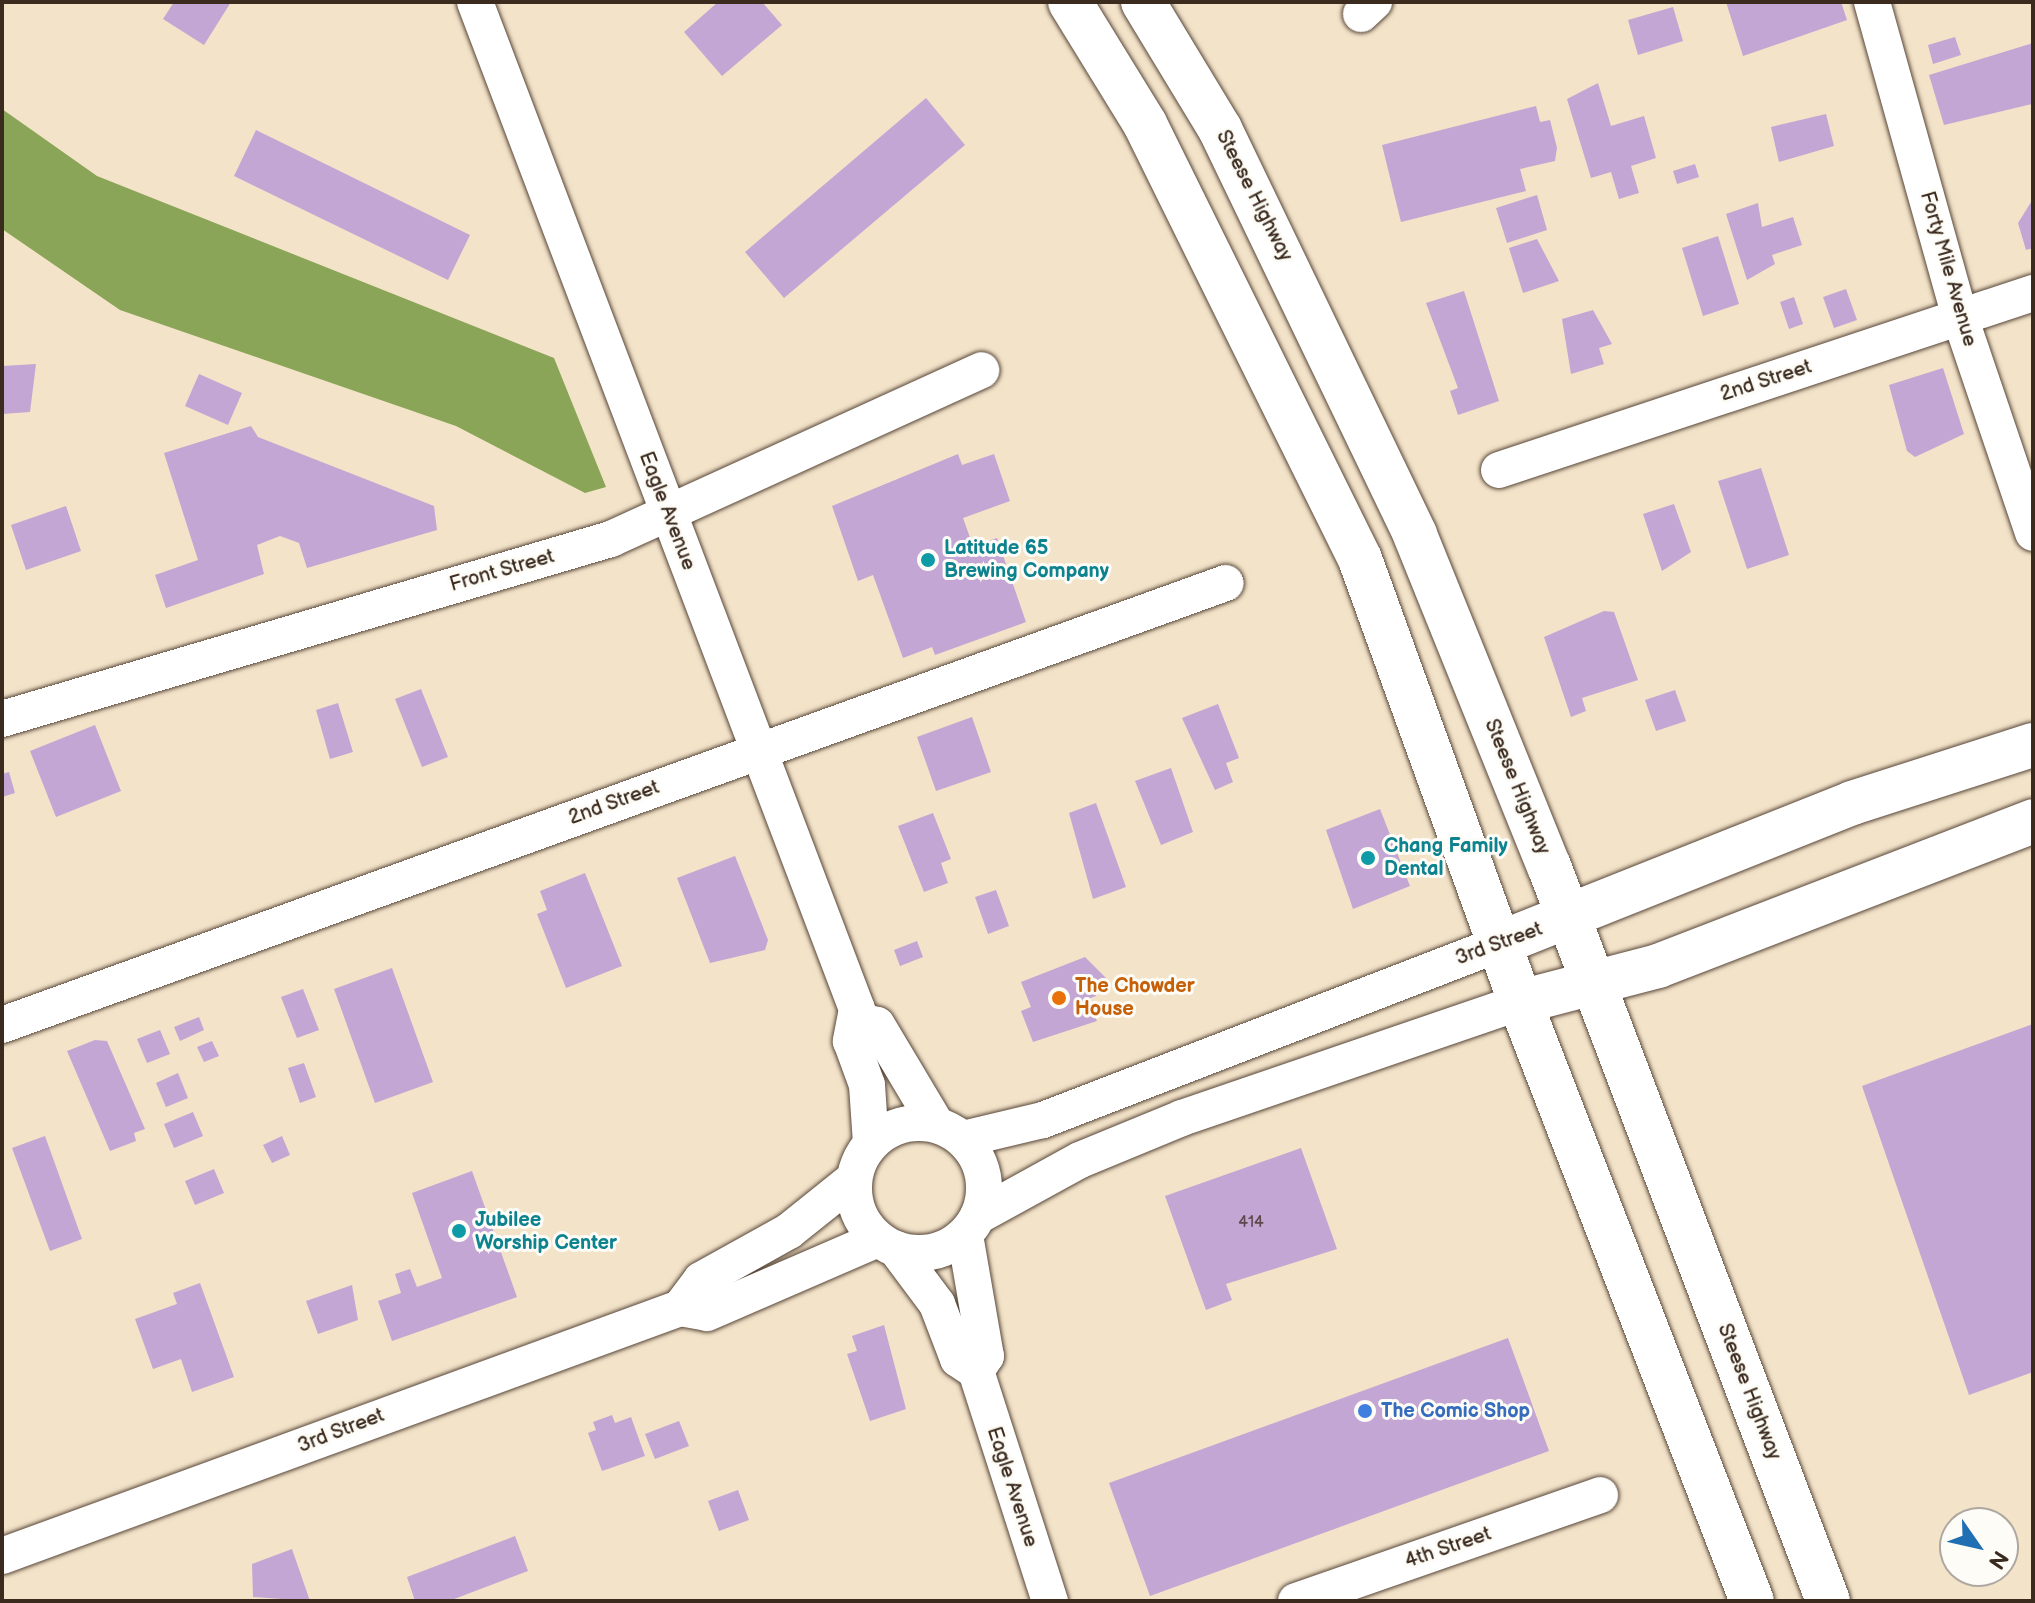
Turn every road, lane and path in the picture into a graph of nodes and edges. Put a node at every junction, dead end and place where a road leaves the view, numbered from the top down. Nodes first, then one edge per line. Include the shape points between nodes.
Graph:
1 (475, 2) edge
2 (1070, 2) edge
3 (1143, 2) edge
4 (1872, 2) edge
5 (2033, 293) edge
6 (1960, 317) junction
7 (981, 370) dead end
8 (1499, 470) dead end
9 (667, 508) junction
10 (2033, 533) edge
11 (1226, 583) dead end
12 (2, 719) edge
13 (2033, 745) edge
14 (758, 751) junction
15 (2033, 821) edge
16 (1567, 919) junction
17 (1498, 944) junction
18 (1593, 983) junction
19 (1520, 1002) junction
20 (860, 1021) junction
21 (2, 1025) edge
22 (950, 1131) junction
23 (871, 1143) junction
24 (854, 1179) junction
25 (972, 1225) junction
26 (887, 1244) junction
27 (680, 1308) junction
28 (976, 1371) junction
29 (1600, 1495) dead end
30 (2, 1556) edge
31 (1050, 1601) edge
32 (1296, 1601) edge
33 (1752, 1601) edge
34 (1828, 1601) edge

1 - 9 street, Eagle Avenue
2 - 17 main road via 1145,124 1306,438 1360,559
3 - 16 main road, Steese Highway via 1220,129 1326,339 1415,535
4 - 6 street, Forty Mile Avenue
5 - 6 street, 2nd Street
6 - 8 street, 2nd Street
6 - 10 street, Forty Mile Avenue
7 - 9 street, Front Street
9 - 12 street, Front Street via 611,539
9 - 14 street, Eagle Avenue
11 - 14 street, 2nd Street
13 - 16 main road, 3rd Street via 1852,803
14 - 20 street, Eagle Avenue
14 - 21 street, 2nd Street
15 - 18 main road via 1658,966
16 - 17 main road, 3rd Street
16 - 18 main road, Steese Highway
17 - 19 main road
17 - 22 street, 3rd Street via 1043,1120
18 - 19 main road
18 - 34 main road, Steese Highway
19 - 25 street via 1182,1118 1080,1160
19 - 33 main road
20 - 22 street via 877,1025
20 - 23 street, Eagle Avenue via 851,1041 867,1085
22 - 23 street via 901,1124
22 - 25 street via 985,1183
23 - 24 street
24 - 26 street via 854,1201
24 - 27 street via 789,1231 701,1280
25 - 26 street via 933,1252
25 - 28 street, Eagle Avenue via 986,1356
26 - 27 street, 3rd Street via 707,1313
26 - 28 street, Eagle Avenue via 937,1304 958,1359
27 - 30 street, 3rd Street
28 - 31 street, Eagle Avenue
29 - 32 street, 4th Street

